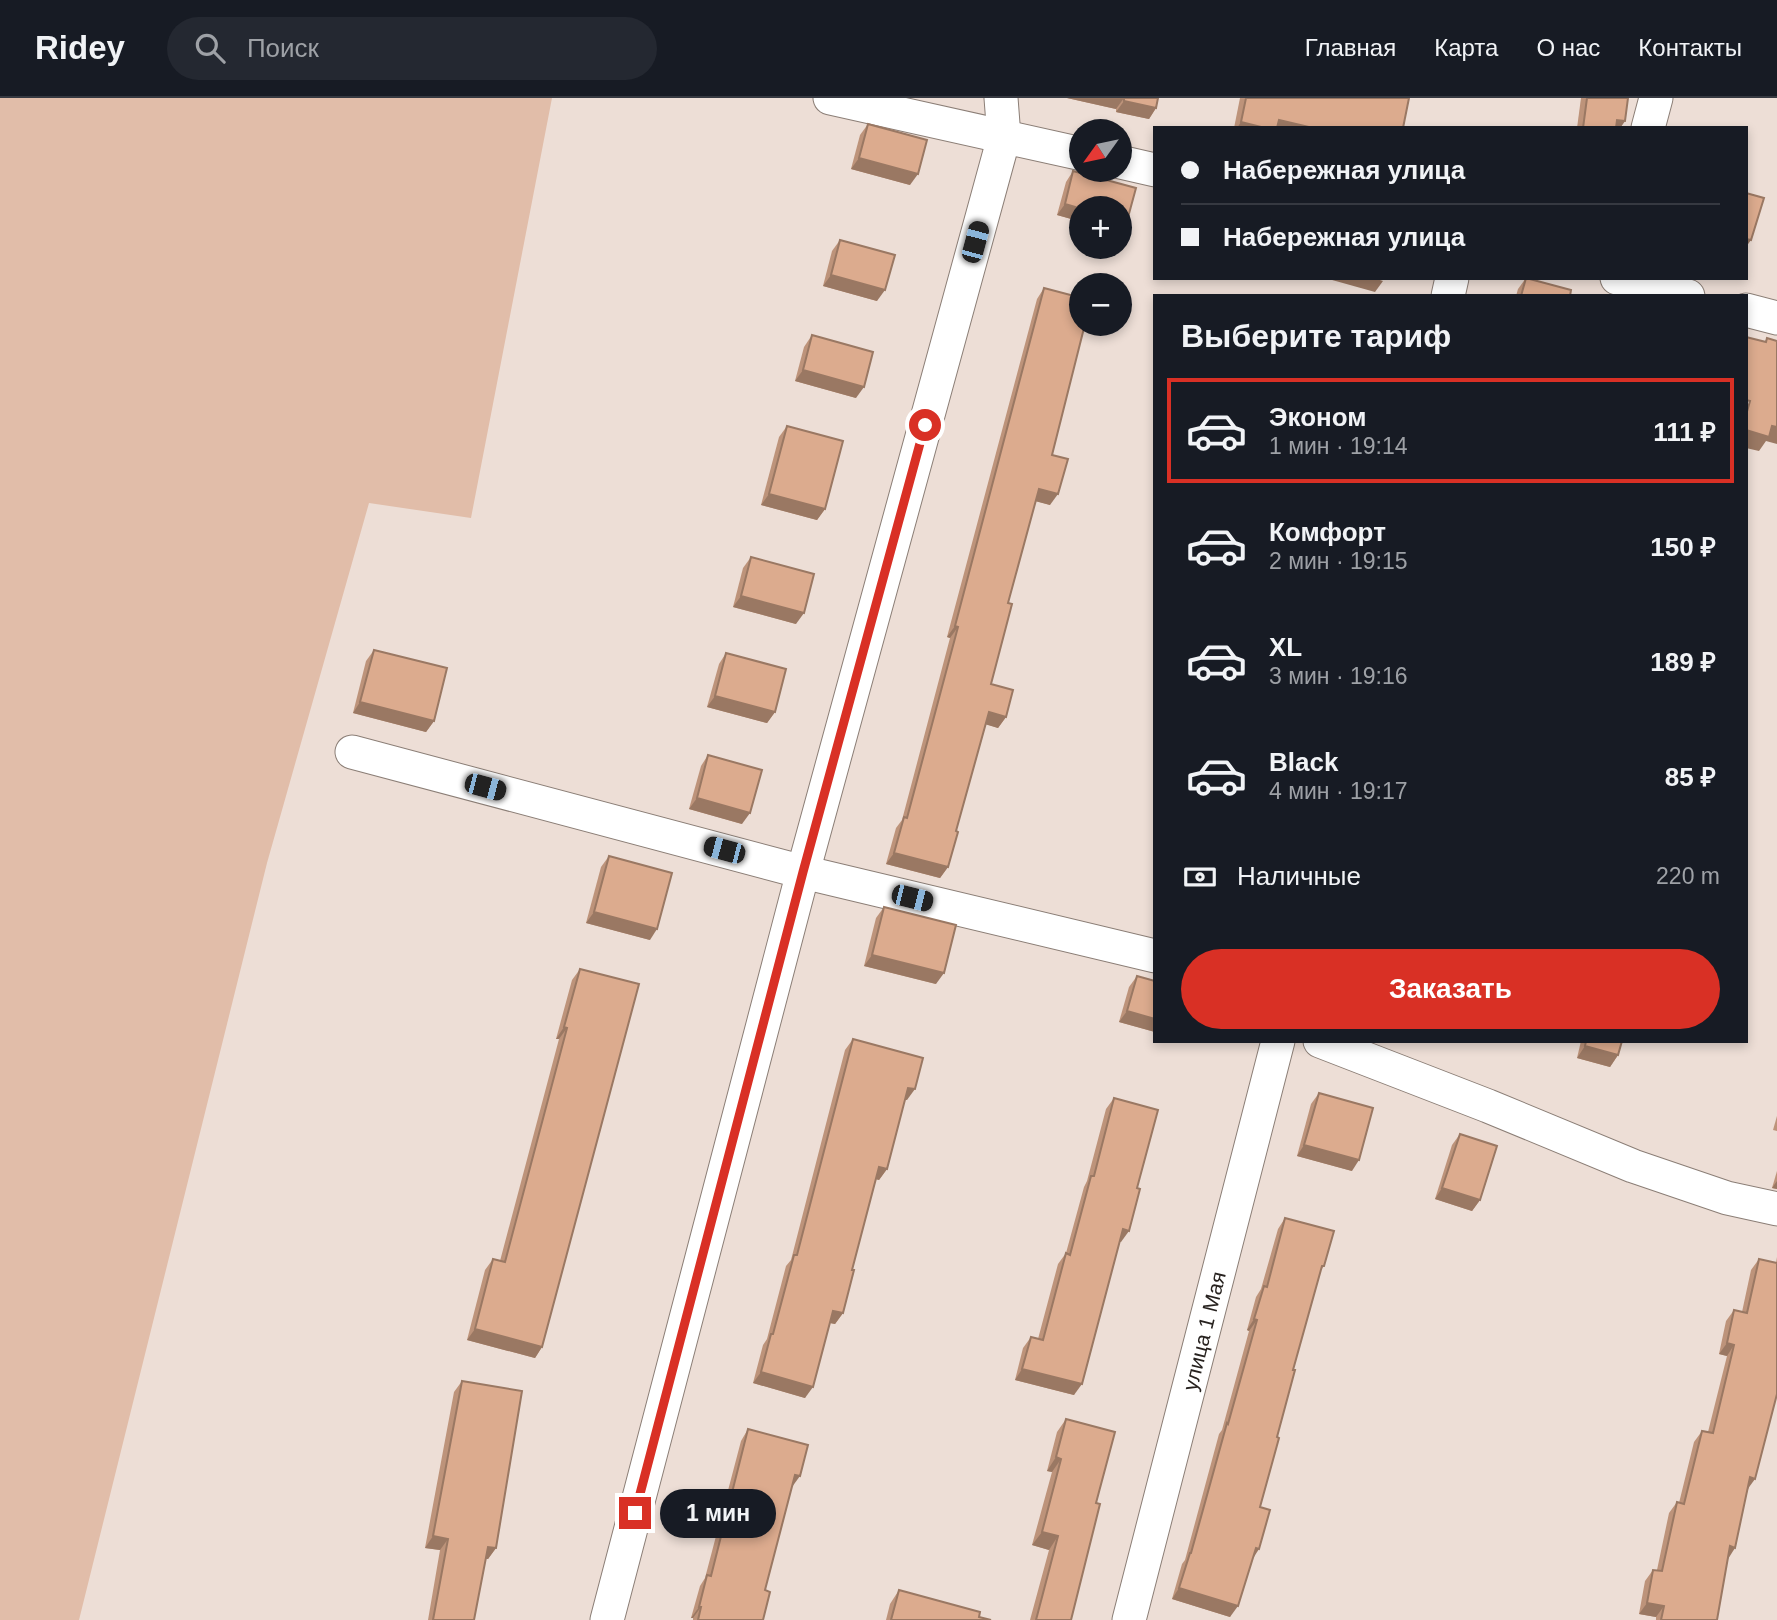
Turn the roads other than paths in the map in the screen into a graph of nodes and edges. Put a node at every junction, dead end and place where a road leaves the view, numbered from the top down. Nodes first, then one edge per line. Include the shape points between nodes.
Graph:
1 (830, 98) edge
2 (1001, 98) edge
3 (1657, 98) edge
4 (1649, 126) edge
5 (1004, 137) junction
6 (1069, 151) edge
7 (1132, 165) edge
8 (1153, 170) edge
9 (1625, 280) edge
10 (1680, 294) edge
11 (1748, 311) edge
12 (1777, 318) edge
13 (352, 752) dead end
14 (803, 872) junction
15 (1153, 956) edge
16 (1277, 1043) edge
17 (1325, 1043) edge
18 (1777, 1209) edge
19 (607, 1620) edge
20 (1129, 1620) edge

1 - 5 street
2 - 5 street
3 - 4 street
5 - 6 street
5 - 14 street
7 - 8 street
9 - 10 street
11 - 12 street
13 - 14 street
14 - 15 street
14 - 19 street
16 - 20 street, улица 1 Мая
17 - 18 street via 1633,1166 1727,1198

